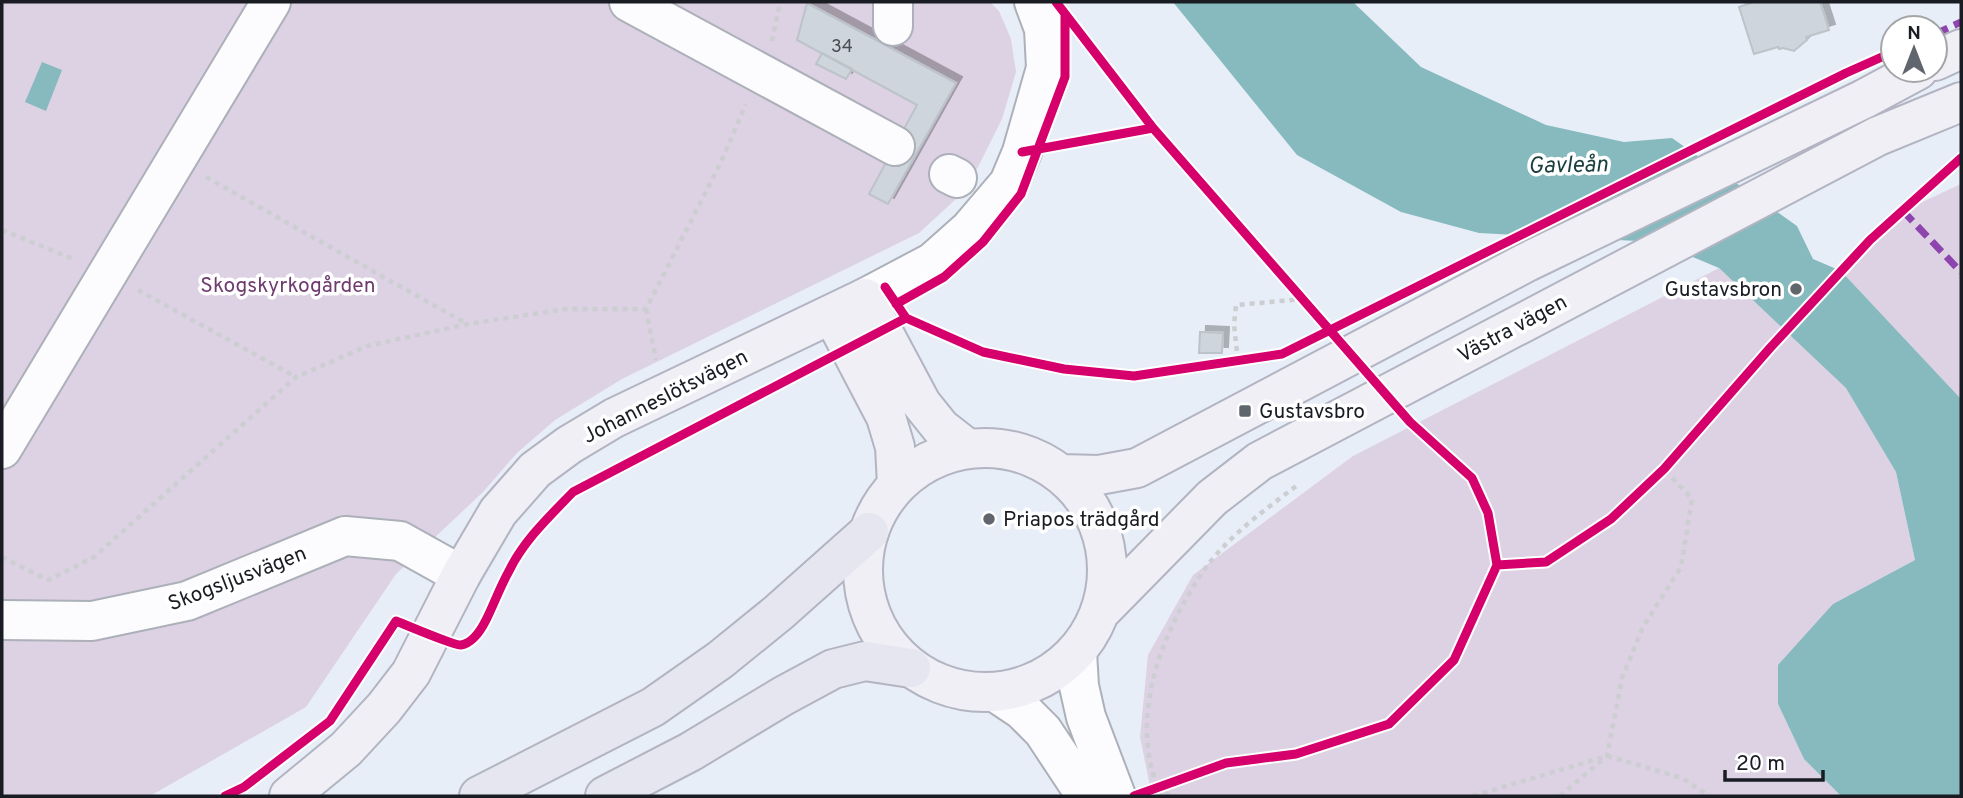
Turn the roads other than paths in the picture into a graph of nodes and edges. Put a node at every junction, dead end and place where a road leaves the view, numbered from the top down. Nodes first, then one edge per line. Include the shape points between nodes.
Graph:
1 (271, 2) edge
2 (629, 2) edge
3 (1034, 2) edge
4 (1892, 84) edge
5 (1961, 102) edge
6 (895, 146) dead end
7 (865, 298) junction
8 (831, 314) junction
9 (2, 449) edge
10 (968, 449) junction
11 (1062, 474) junction
12 (897, 485) junction
13 (869, 532) junction
14 (461, 575) junction
15 (1101, 611) junction
16 (2, 620) edge
17 (1077, 653) junction
18 (911, 668) junction
19 (995, 692) junction
20 (690, 752) junction
21 (289, 796) edge
22 (479, 796) edge
23 (605, 796) edge
24 (643, 796) edge
25 (1086, 796) edge
26 (1116, 796) edge

1 - 9 street
2 - 6 street
3 - 7 street via 1044,29 1046,68 1009,183 969,230 933,262
4 - 11 main road via 1527,262 1137,468 1099,475
5 - 15 main road, Västra vägen via 1878,136 1260,461 1212,498
7 - 8 main road, Johanneslötsvägen
7 - 10 main road via 920,403 941,428
8 - 12 main road via 886,417 895,447
8 - 14 main road, Johanneslötsvägen via 614,418 569,445 535,470 498,512
10 - 11 main road via 1018,452
10 - 12 main road via 942,455
11 - 15 main road via 1083,496 1107,551 1108,581
12 - 13 main road via 880,506
13 - 18 main road via 862,561 864,592 873,621 889,647
13 - 22 highway via 730,652 653,707
14 - 16 street, Skogsljusvägen via 400,541 345,536 187,601 92,621
14 - 21 main road, Johanneslötsvägen via 411,673 384,708 346,749
15 - 17 main road
17 - 19 main road via 1040,680
17 - 26 street via 1086,717
18 - 19 main road via 937,683 965,691
18 - 20 highway via 865,661 841,666
19 - 25 street via 1043,731
20 - 23 highway
20 - 24 street

